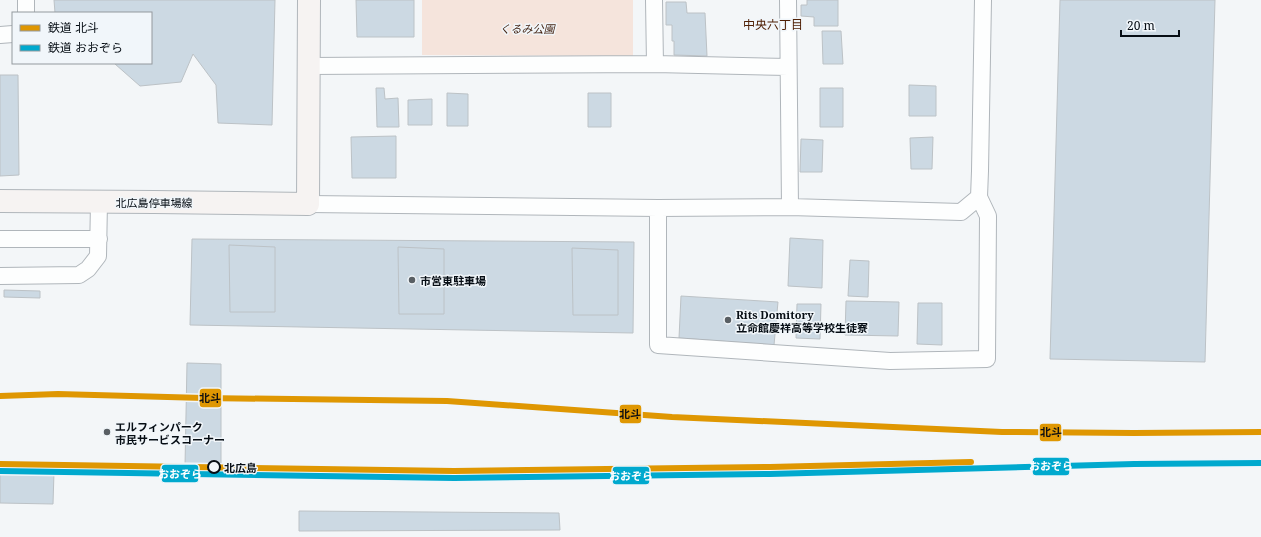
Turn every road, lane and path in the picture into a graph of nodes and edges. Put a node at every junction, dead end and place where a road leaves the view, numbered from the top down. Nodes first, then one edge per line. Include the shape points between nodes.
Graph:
1 (26, 0) edge
2 (309, 0) edge
3 (654, 0) edge
4 (788, 0) edge
5 (983, 0) edge
6 (26, 12) edge
7 (12, 34) edge
8 (0, 35) edge
9 (655, 64) junction
10 (309, 66) junction
11 (788, 67) junction
12 (978, 197) junction
13 (0, 201) edge
14 (99, 202) junction
15 (308, 204) junction
16 (790, 207) junction
17 (658, 208) junction
18 (0, 239) edge
19 (99, 239) junction
20 (0, 276) edge

1 - 6 street
2 - 10 main road
3 - 9 street
4 - 11 street
5 - 12 street
7 - 8 street
9 - 10 street
9 - 11 street
10 - 15 main road
11 - 16 street
12 - 16 street via 961,212
12 - 17 street via 988,216 987,360 890,361 658,345
13 - 14 main road, 北広島停車場線
14 - 15 main road, 北広島停車場線
14 - 19 street
15 - 17 street
16 - 17 street
18 - 19 street
19 - 20 street via 98,256 88,269 79,275

